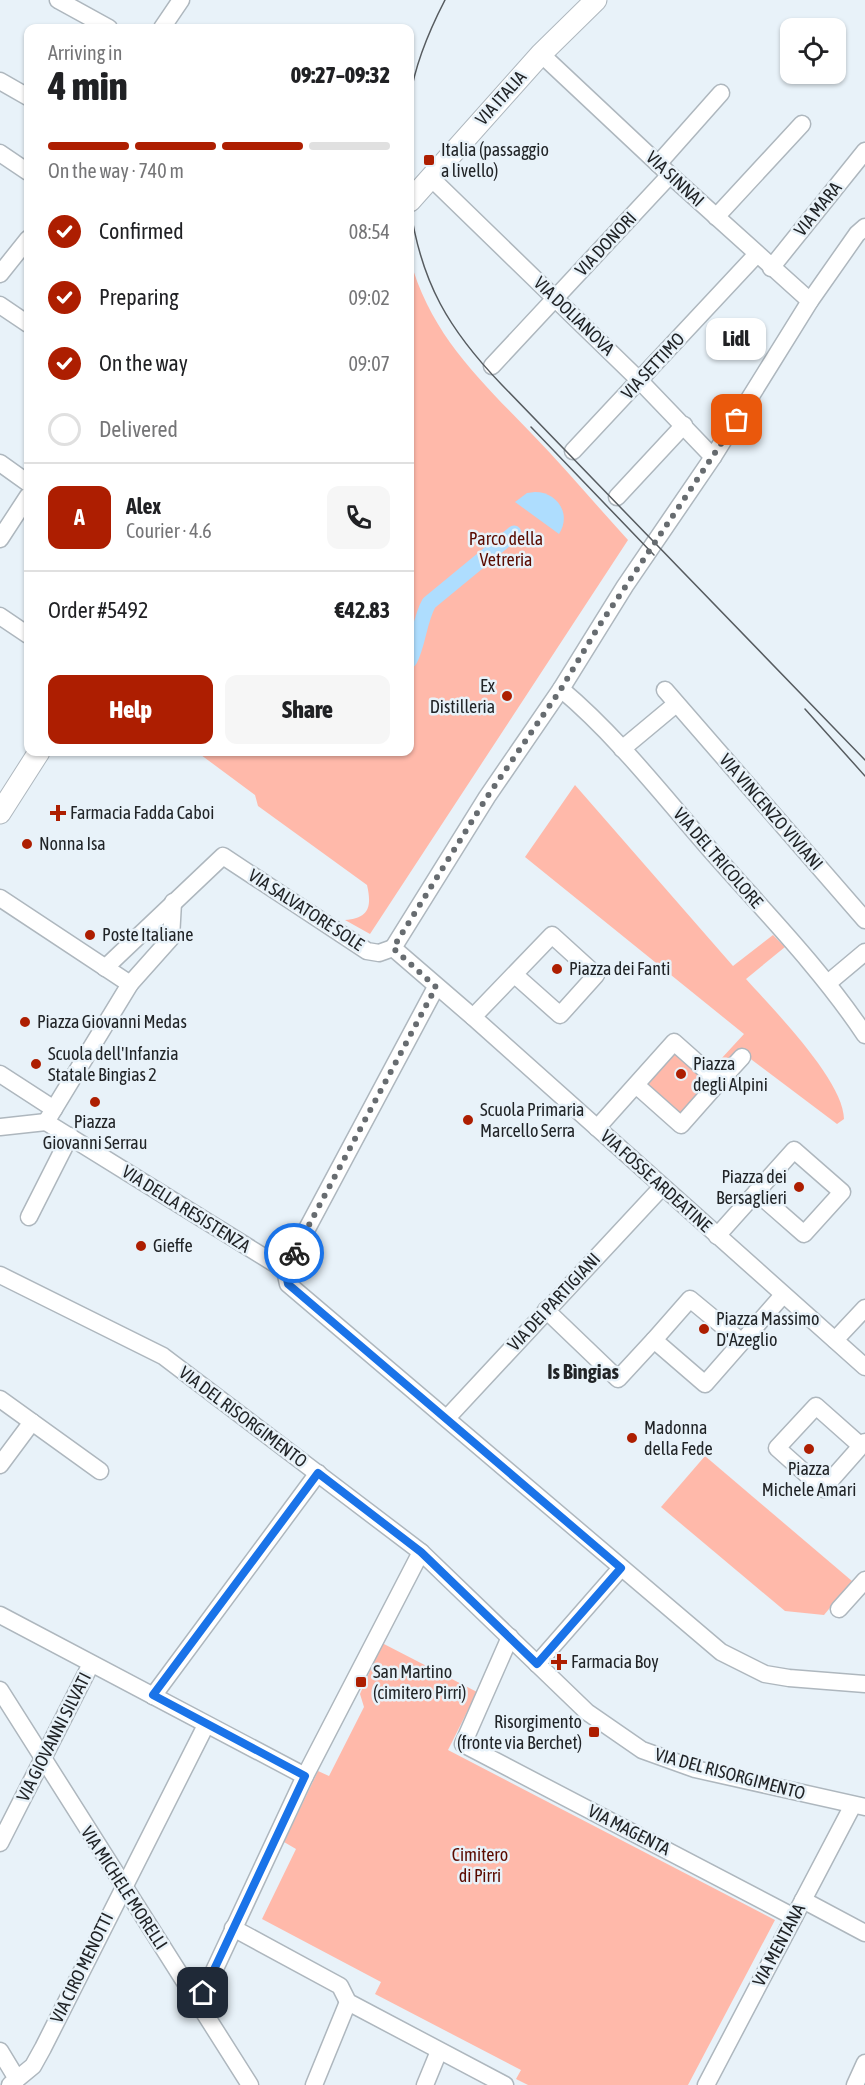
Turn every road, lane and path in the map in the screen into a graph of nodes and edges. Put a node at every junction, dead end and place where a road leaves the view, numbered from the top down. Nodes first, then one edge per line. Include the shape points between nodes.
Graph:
1 (58, 0) edge
2 (181, 0) edge
3 (596, 0) edge
4 (102, 24) edge
5 (165, 24) edge
6 (541, 54) junction
7 (0, 81) edge
8 (721, 93) dead end
9 (24, 95) edge
10 (802, 124) dead end
11 (865, 150) edge
12 (0, 153) edge
13 (24, 169) edge
14 (664, 169) junction
15 (430, 178) junction
16 (414, 196) edge
17 (716, 217) junction
18 (865, 227) edge
19 (24, 243) edge
20 (757, 254) junction
21 (771, 268) junction
22 (0, 274) edge
23 (556, 298) junction
24 (810, 301) junction
25 (0, 305) edge
26 (24, 321) edge
27 (492, 366) dead end
28 (640, 381) junction
29 (684, 425) junction
30 (573, 451) dead end
31 (713, 457) junction
32 (0, 463) edge
33 (24, 480) edge
34 (617, 497) dead end
35 (24, 502) edge
36 (0, 539) edge
37 (0, 616) edge
38 (24, 632) edge
39 (561, 689) junction
40 (665, 690) dead end
41 (676, 704) junction
42 (622, 749) junction
43 (36, 756) edge
44 (0, 813) edge
45 (0, 898) edge
46 (173, 902) junction
47 (865, 920) edge
48 (393, 948) junction
49 (865, 952) edge
50 (105, 968) junction
51 (515, 975) junction
52 (828, 983) junction
53 (130, 984) junction
54 (436, 987) junction
55 (473, 1017) junction
56 (865, 1035) edge
57 (742, 1057) dead end
58 (0, 1074) edge
59 (719, 1082) junction
60 (636, 1085) junction
61 (50, 1115) junction
62 (0, 1127) edge
63 (597, 1128) junction
64 (70, 1136) junction
65 (662, 1186) junction
66 (756, 1192) junction
67 (29, 1216) dead end
68 (717, 1236) junction
69 (285, 1270) junction
70 (0, 1275) edge
71 (783, 1295) junction
72 (865, 1308) edge
73 (546, 1310) junction
74 (654, 1340) junction
75 (835, 1340) junction
76 (742, 1342) junction
77 (865, 1367) edge
78 (0, 1399) edge
79 (447, 1418) junction
80 (32, 1422) junction
81 (863, 1444) edge
82 (0, 1465) edge
83 (100, 1471) dead end
84 (318, 1473) junction
85 (421, 1552) junction
86 (621, 1568) junction
87 (865, 1580) edge
88 (839, 1609) dead end
89 (0, 1615) edge
90 (510, 1637) junction
91 (91, 1664) junction
92 (537, 1664) junction
93 (865, 1684) edge
94 (0, 1690) edge
95 (153, 1695) junction
96 (206, 1725) junction
97 (42, 1760) junction
98 (305, 1776) junction
99 (859, 1806) edge
100 (0, 1843) edge
101 (123, 1886) junction
102 (803, 1900) junction
103 (794, 1917) junction
104 (233, 1928) junction
105 (865, 1933) edge
106 (199, 2002) junction
107 (348, 2002) junction
108 (0, 2051) edge
109 (439, 2051) junction
110 (865, 2063) edge
111 (14, 2082) edge
112 (250, 2085) edge
113 (314, 2085) edge
114 (425, 2085) edge
115 (505, 2085) edge
116 (706, 2085) edge
117 (855, 2085) edge

1 - 4 street
2 - 5 street
3 - 6 street, VIA ITALIA
6 - 14 street, VIA SINNAI
6 - 15 street, VIA ITALIA
7 - 9 street
8 - 14 street, VIA DONORI
10 - 17 street
11 - 21 street, VIA MARA
12 - 13 street
14 - 17 street, VIA SINNAI
14 - 23 street, VIA DONORI
15 - 16 street, VIA ITALIA
15 - 23 street, VIA DOLIANOVA
17 - 20 street, VIA SINNAI
18 - 24 street
19 - 22 street
20 - 21 street, VIA SINNAI
20 - 28 street, VIA SETTIMO
21 - 24 street, VIA SINNAI
23 - 27 street, VIA DONORI
23 - 28 street, VIA DOLIANOVA
24 - 31 street
25 - 26 street
28 - 29 street, VIA DOLIANOVA
28 - 30 street, VIA SETTIMO
29 - 31 street, VIA DOLIANOVA
29 - 34 street
31 - 39 street
32 - 33 street
35 - 36 street
37 - 38 street
39 - 42 street, VIA DEL TRICOLORE
39 - 48 street via 487,797
40 - 41 street, VIA VINCENZO VIVIANI
41 - 42 street
41 - 47 street, VIA VINCENZO VIVIANI
42 - 52 street, VIA DEL TRICOLORE
43 - 44 street
45 - 50 street
46 - 48 street, VIA SALVATORE SOLE via 223,856 367,951 379,953
46 - 50 street
46 - 53 street via 171,938
48 - 54 street, VIA FOSSE ARDEATINE
49 - 52 street
50 - 53 street
51 - 51 street via 560,1015 596,975 552,935
51 - 55 street
52 - 56 street, VIA DEL TRICOLORE
53 - 61 street
54 - 55 street, VIA FOSSE ARDEATINE
54 - 69 street
55 - 63 street, VIA FOSSE ARDEATINE
57 - 59 street
58 - 61 street, VIA DELLA RESISTENZA
59 - 60 street via 681,1125
59 - 60 street via 674,1042
60 - 63 street
61 - 62 street
61 - 64 street, VIA DELLA RESISTENZA
63 - 65 street, VIA FOSSE ARDEATINE
64 - 67 street
64 - 69 street, VIA DELLA RESISTENZA
65 - 68 street, VIA FOSSE ARDEATINE
65 - 73 street, VIA DEI PARTIGIANI
66 - 66 street via 804,1234 842,1192 794,1150
66 - 68 street
68 - 71 street, VIA FOSSE ARDEATINE
69 - 79 street, VIA DELLA RESISTENZA via 288,1284
70 - 84 street, VIA DEL RISORGIMENTO via 163,1356
71 - 75 street, VIA FOSSE ARDEATINE
71 - 76 street
72 - 75 street
73 - 74 street via 618,1379
73 - 79 street, VIA DEI PARTIGIANI
74 - 76 street via 690,1299
74 - 76 street via 705,1384
75 - 77 street, VIA FOSSE ARDEATINE
78 - 80 street
79 - 86 street, VIA DELLA RESISTENZA
80 - 82 street
80 - 83 street
81 - 81 street via 816,1406 777,1448 823,1489
84 - 85 street, VIA DEL RISORGIMENTO
84 - 95 street
85 - 90 street, VIA DEL RISORGIMENTO
85 - 98 street
86 - 92 street
86 - 93 street, VIA DELLA RESISTENZA via 721,1652 744,1665 789,1678
87 - 88 street
89 - 91 street
90 - 92 street, VIA DEL RISORGIMENTO
90 - 103 street, VIA MAGENTA via 463,1744
91 - 95 street
91 - 97 street, VIA GIOVANNI SILVATI
92 - 99 street, VIA DEL RISORGIMENTO via 587,1712 642,1750 695,1768
94 - 97 street, VIA MICHELE MORELLI
95 - 96 street
96 - 98 street
96 - 101 street, VIA CIRO MENOTTI
97 - 100 street, VIA GIOVANNI SILVATI
97 - 101 street, VIA MICHELE MORELLI
98 - 104 street
99 - 102 street, VIA MENTANA
101 - 106 street, VIA MICHELE MORELLI
101 - 111 street, VIA CIRO MENOTTI via 33,2066
102 - 103 street, VIA MENTANA
102 - 105 street
103 - 116 street, VIA MENTANA
104 - 106 street
104 - 107 street via 340,1986
106 - 112 street, VIA MICHELE MORELLI
107 - 109 street
107 - 113 street
108 - 111 street
109 - 114 street
109 - 115 street
110 - 117 street

